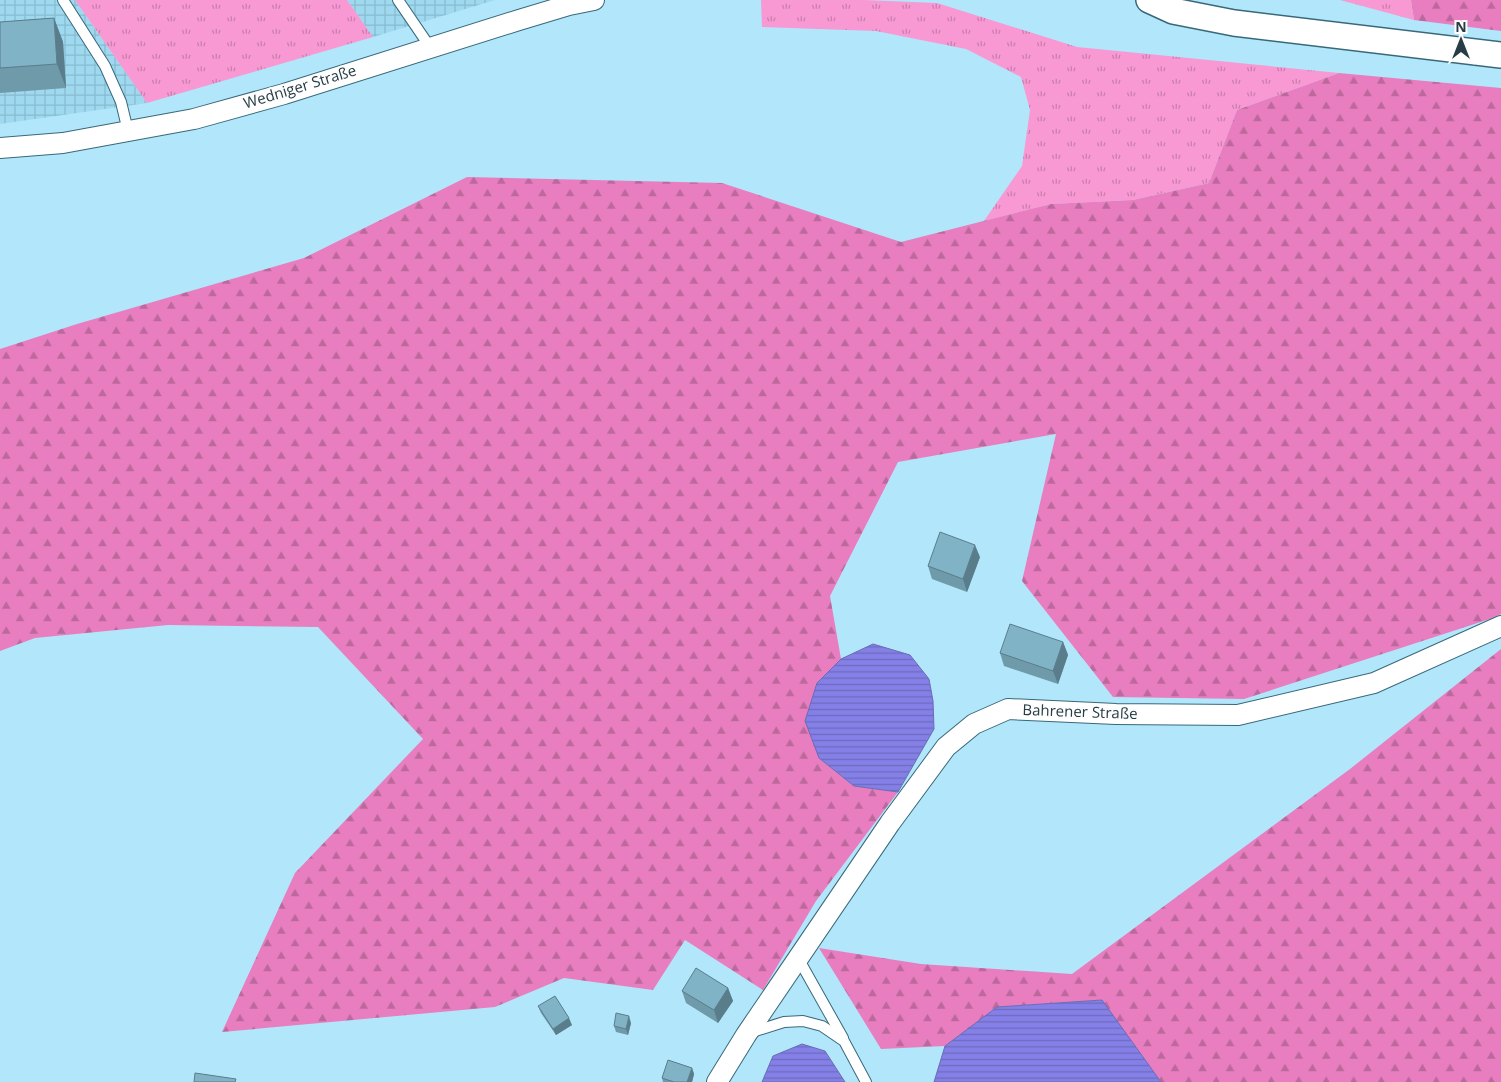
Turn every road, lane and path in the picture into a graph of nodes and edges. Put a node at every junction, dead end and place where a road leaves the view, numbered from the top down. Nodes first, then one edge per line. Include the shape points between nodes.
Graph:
1 (63, 0) edge
2 (398, 0) edge
3 (594, 0) edge
4 (1149, 0) edge
5 (430, 47) junction
6 (1501, 55) edge
7 (128, 131) junction
8 (0, 148) edge
9 (1501, 626) edge
10 (798, 958) junction
11 (746, 1035) junction
12 (844, 1041) junction
13 (717, 1082) edge
14 (866, 1082) edge

1 - 7 lane via 105,66 121,102
2 - 5 lane
3 - 5 street, Wedniger Straße
4 - 6 street via 1173,11 1234,23
5 - 7 street, Wedniger Straße via 284,94 194,119
7 - 8 street, Wedniger Straße via 63,143
9 - 10 street, Bahrener Straße via 1374,683 1238,715 1008,709 974,724 946,747
10 - 11 street, Bahrener Straße
10 - 12 lane
11 - 12 lane via 784,1022 803,1021 822,1026
11 - 13 street, Bahrener Straße
12 - 14 lane

